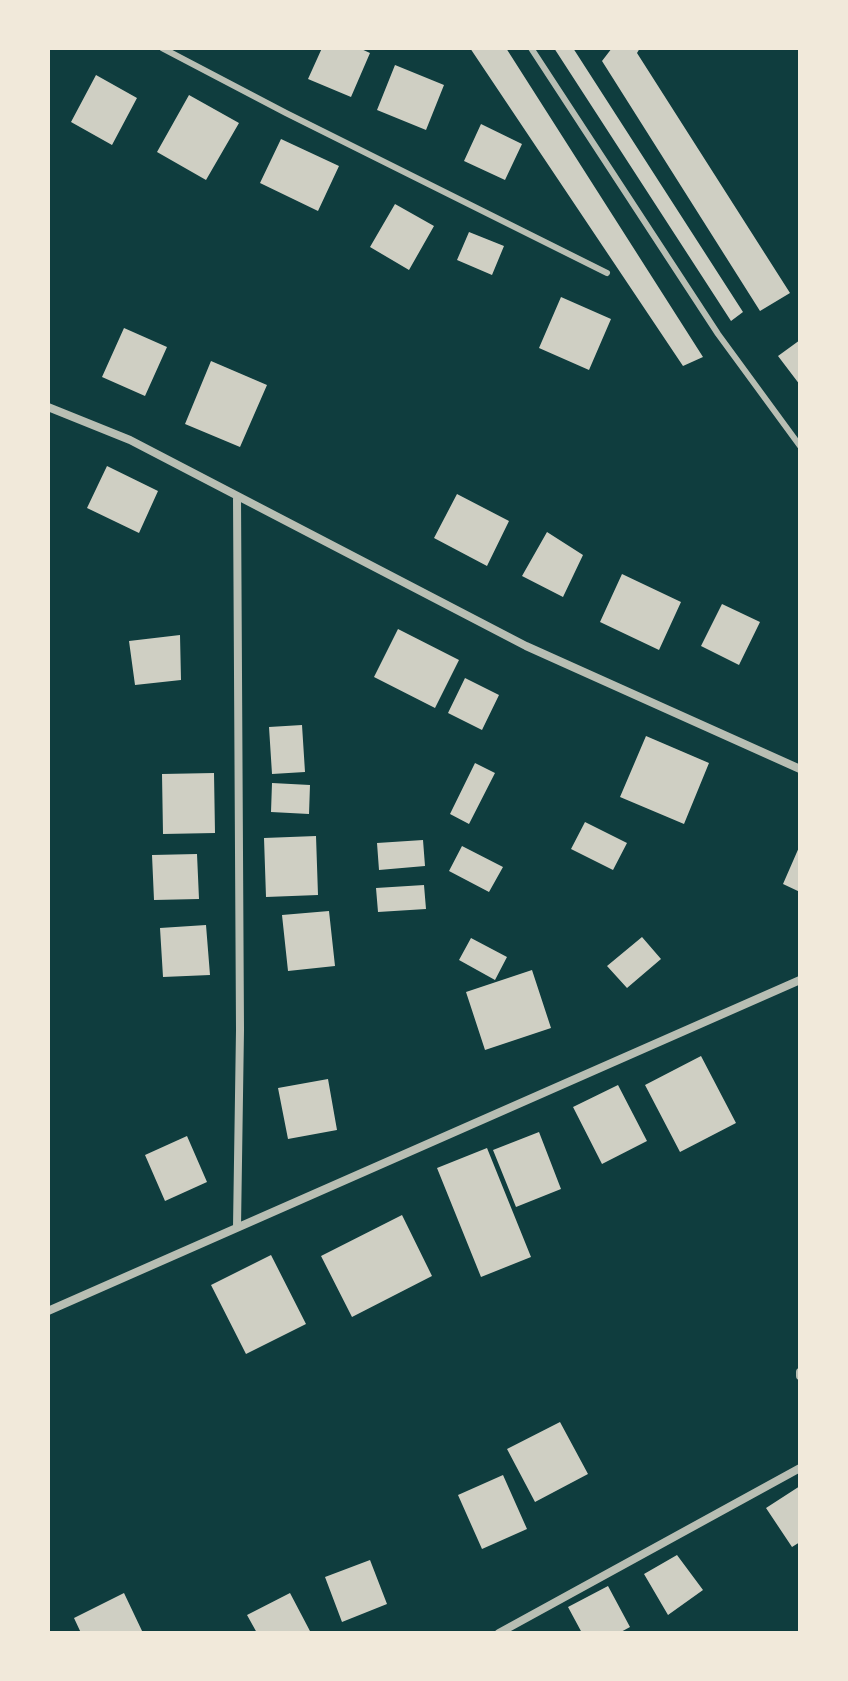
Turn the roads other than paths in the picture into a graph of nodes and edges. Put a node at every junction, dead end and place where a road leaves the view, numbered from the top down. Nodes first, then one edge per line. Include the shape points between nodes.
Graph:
1 (162, 48) edge
2 (531, 48) edge
3 (607, 273) dead end
4 (48, 407) edge
5 (800, 446) edge
6 (237, 496) junction
7 (800, 769) edge
8 (800, 980) edge
9 (237, 1227) junction
10 (48, 1311) edge
11 (800, 1468) edge
12 (499, 1633) edge

1 - 3 lane
2 - 5 lane via 718,334
4 - 6 street via 130,440
6 - 7 street via 526,646
6 - 9 street
8 - 9 street
9 - 10 street
11 - 12 street

